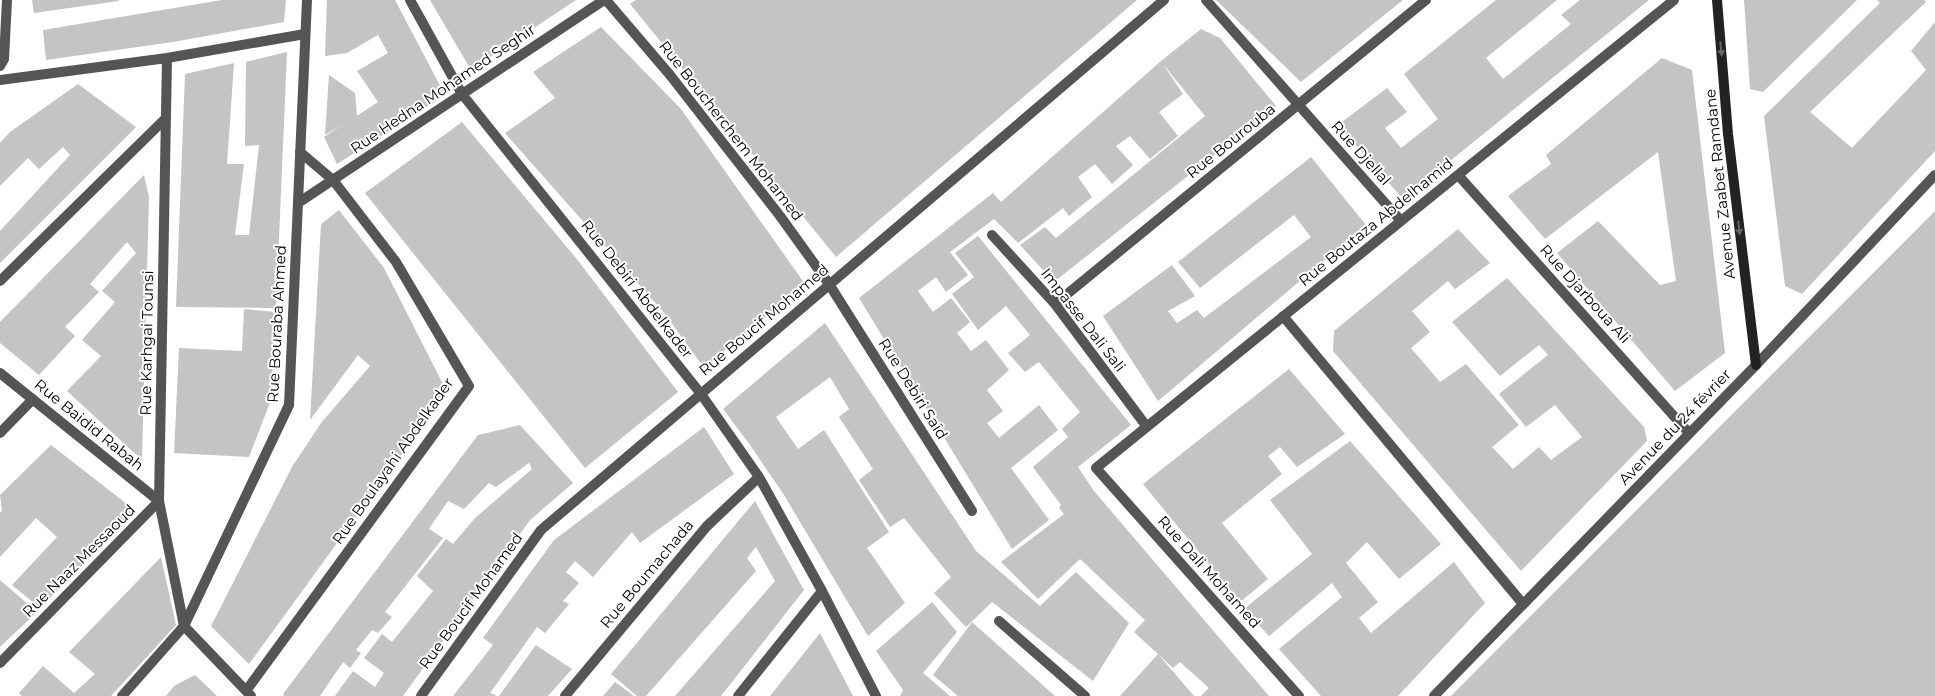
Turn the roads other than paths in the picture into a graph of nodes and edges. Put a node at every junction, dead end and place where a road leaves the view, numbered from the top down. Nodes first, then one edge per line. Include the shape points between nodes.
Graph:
1 (7, 0) edge
2 (307, 0) edge
3 (410, 0) edge
4 (605, 0) edge
5 (1164, 0) edge
6 (1206, 0) edge
7 (1426, 0) edge
8 (1674, 0) edge
9 (1717, 0) edge
10 (3, 18) edge
11 (305, 34) junction
12 (167, 58) junction
13 (0, 66) edge
14 (0, 80) edge
15 (462, 94) junction
16 (1298, 105) junction
17 (166, 118) junction
18 (300, 152) junction
19 (1458, 175) junction
20 (1935, 175) edge
21 (333, 180) junction
22 (298, 203) junction
23 (1401, 221) junction
24 (992, 235) dead end
25 (0, 282) edge
26 (829, 284) junction
27 (1055, 304) junction
28 (1283, 316) junction
29 (1756, 365) junction
30 (0, 373) edge
31 (701, 394) junction
32 (33, 399) junction
33 (1147, 426) junction
34 (0, 433) edge
35 (1689, 433) junction
36 (1096, 468) joint
37 (759, 477) junction
38 (159, 501) junction
39 (972, 511) dead end
40 (822, 591) junction
41 (1523, 604) junction
42 (999, 621) dead end
43 (184, 626) junction
44 (0, 662) edge
45 (249, 694) edge
46 (122, 696) edge
47 (421, 696) edge
48 (564, 696) edge
49 (738, 696) edge
50 (876, 696) edge
51 (1085, 696) edge
52 (1299, 696) edge
53 (1434, 696) edge

1 - 10 street
2 - 11 street, Rue Bouraba Ahmed
3 - 15 street, Rue Debiri Abdelkader
4 - 15 street, Rue Hedna Mohamed Seghir
4 - 26 street, Rue Boucherchem Mohamed via 676,82
5 - 26 street, Rue Boucif Mohamed
6 - 16 street, Rue Djellal
7 - 16 street, Rue Bourouba
8 - 19 street, Rue Boutaza Abdelhamid
9 -> 29 main road, Avenue Zaabet Ramdane via 1728,134
10 - 13 street via 4,59
11 - 12 street
11 - 18 street, Rue Bouraba Ahmed
12 - 14 street
12 - 17 street, Rue Karhgai Tounsi
15 - 21 street, Rue Hedna Mohamed Seghir
15 - 31 street, Rue Debiri Abdelkader
16 - 23 street, Rue Djellal
16 - 27 street, Rue Bourouba
17 - 25 street
17 - 38 street, Rue Karhgai Tounsi
18 - 21 street, Rue Boulayahi Abdelkader
18 - 22 street, Rue Bouraba Ahmed
19 - 23 street, Rue Boutaza Abdelhamid
19 - 35 street, Rue Djarboua Ali
20 - 29 street, Avenue du 24 février
21 - 22 street, Rue Hedna Mohamed Seghir
21 - 45 street, Rue Boulayahi Abdelkader via 396,262 469,386
22 - 43 street, Rue Bouraba Ahmed via 289,405
23 - 28 street, Rue Boutaza Abdelhamid
24 - 27 street, Impasse Dali Sali
26 - 31 street, Rue Boucif Mohamed
26 - 39 street, Rue Debiri Saïd
27 - 33 street, Impasse Dali Sali
28 - 33 street, Rue Boutaza Abdelhamid
28 - 41 street
29 - 35 street, Avenue du 24 février
30 - 32 street, Rue Baidid Rabah
31 - 37 street, Rue Debiri Abdelkader
31 - 47 street, Rue Boucif Mohamed via 541,530
32 - 34 street
32 - 38 street, Rue Baidid Rabah
33 - 36 street, Rue Boutaza Abdelhamid
35 - 41 street, Avenue du 24 février
36 - 52 street, Rue Dali Mohamed
37 - 40 street, Rue Debiri Abdelkader
37 - 48 street, Rue Boumachada via 707,526
38 - 43 street, Rue Karhgai Tounsi
38 - 44 street, Rue Naaz Messaoud
40 - 49 street
40 - 50 street, Rue Debiri Abdelkader
41 - 53 street, Avenue du 24 février
42 - 51 street
43 - 45 street
43 - 46 street, Rue Bouraba Ahmed

